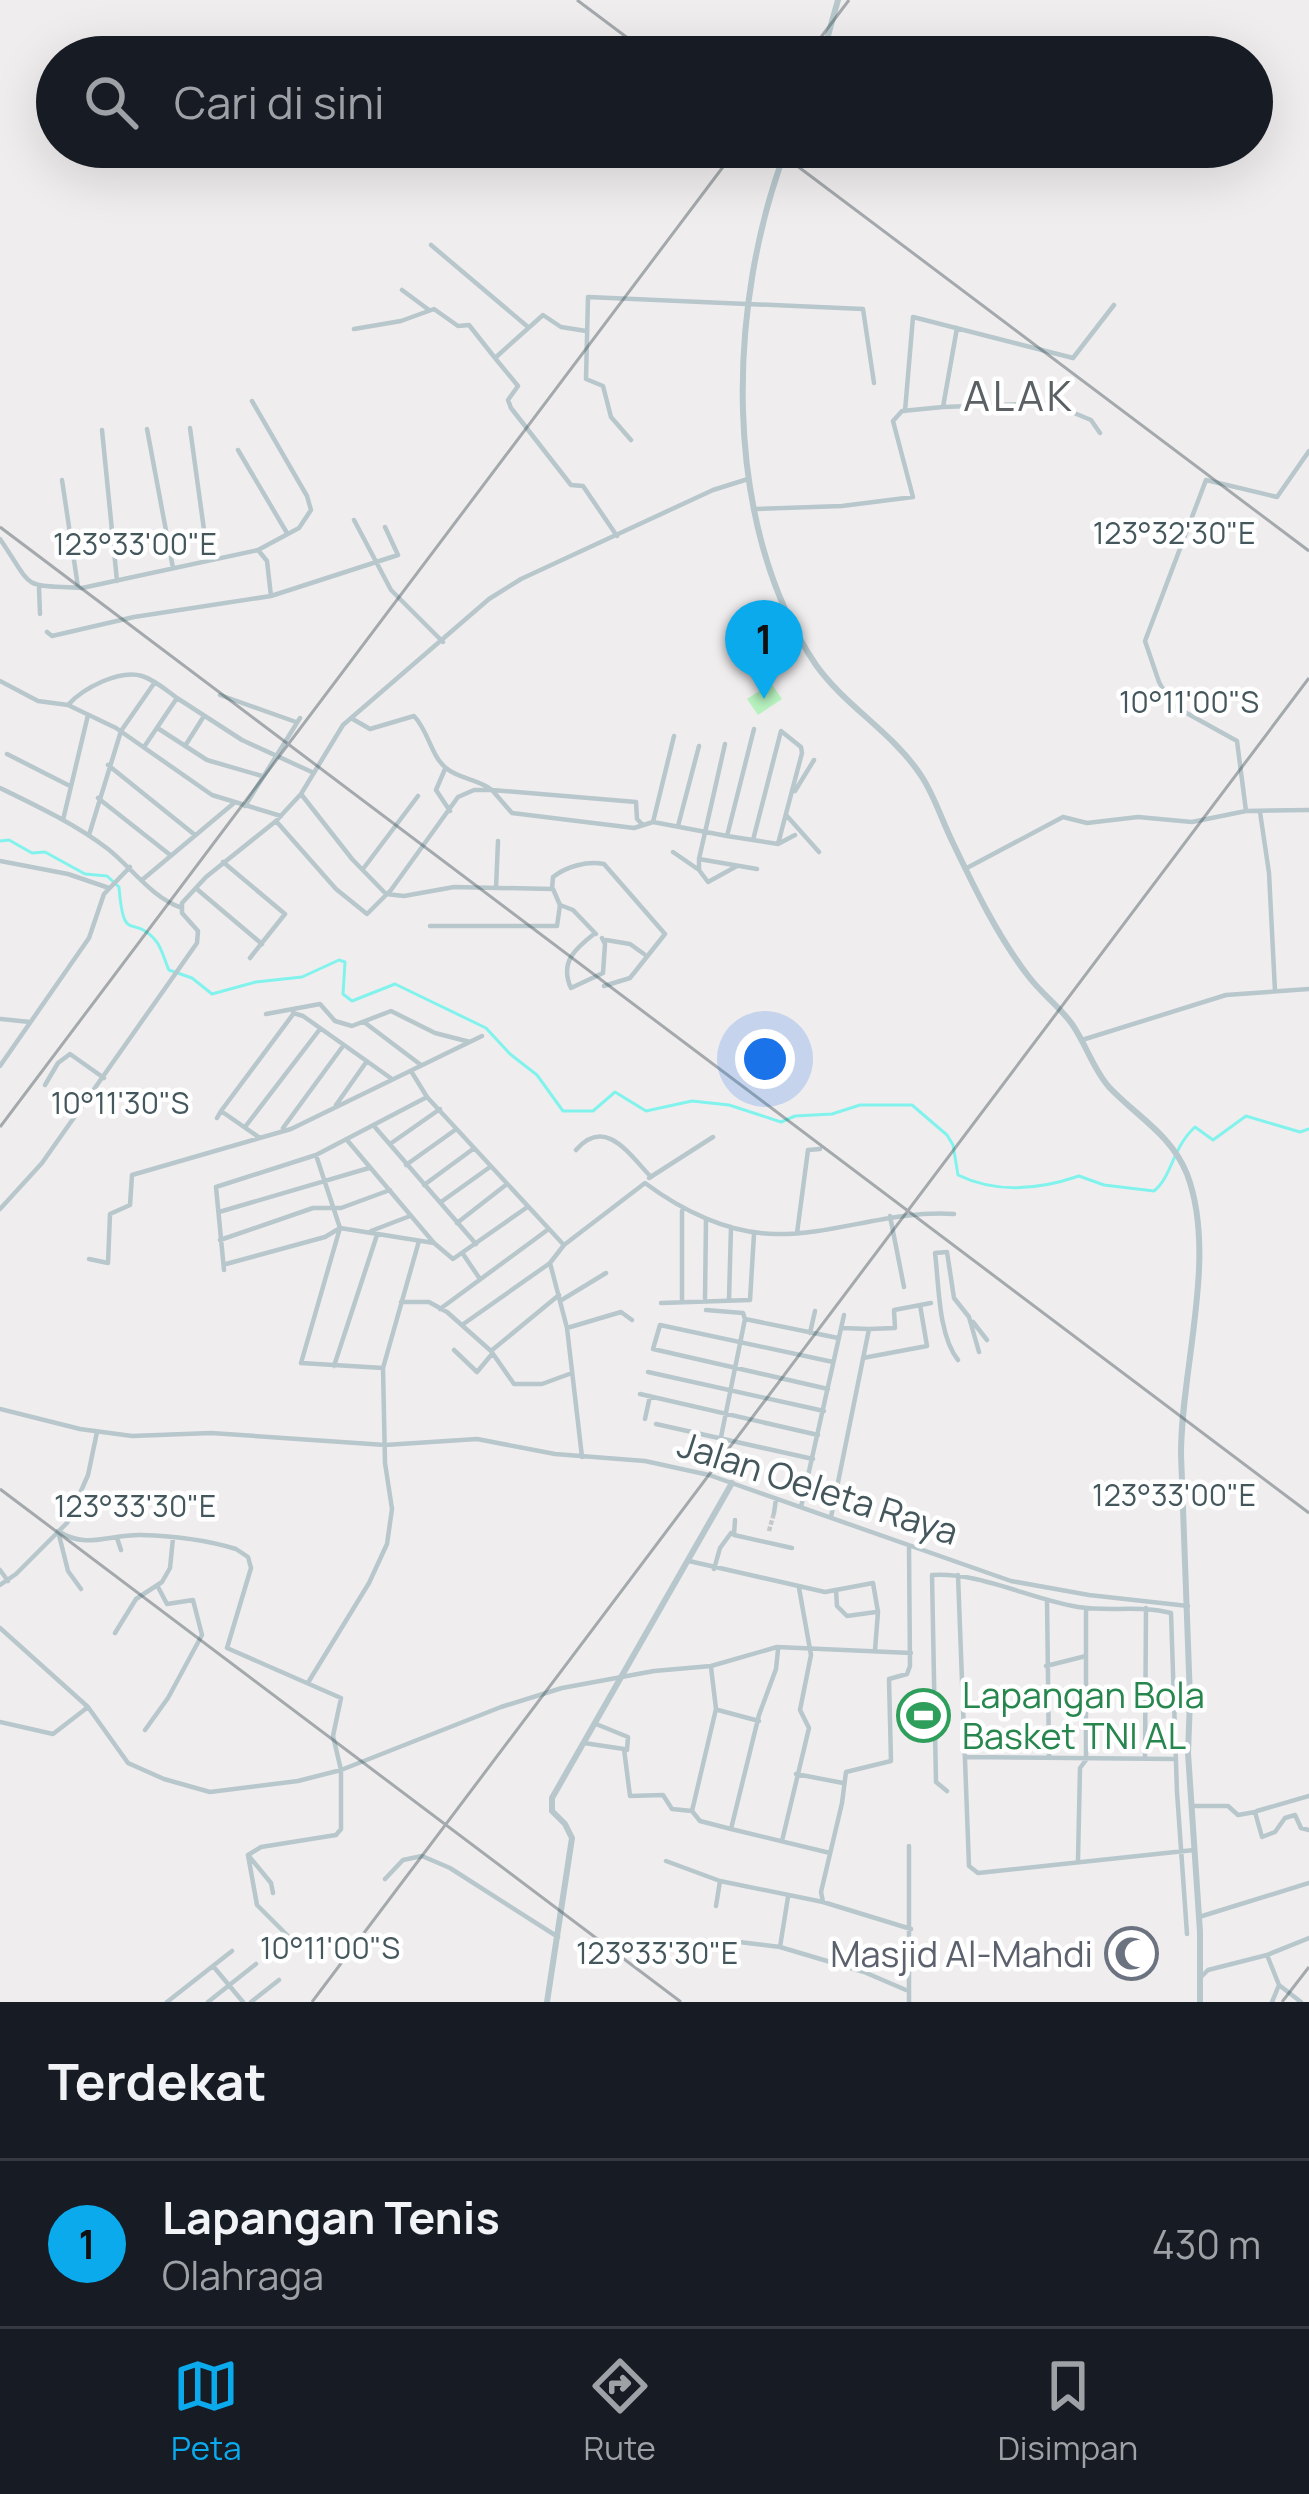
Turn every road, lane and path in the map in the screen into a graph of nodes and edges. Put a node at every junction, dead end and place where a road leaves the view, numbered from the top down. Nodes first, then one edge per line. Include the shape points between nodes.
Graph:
1 (838, 0) edge
2 (828, 36) edge
3 (780, 168) edge
4 (431, 245) dead end
5 (402, 290) dead end
6 (1114, 304) dead end
7 (751, 306) junction
8 (429, 310) junction
9 (528, 327) junction
10 (957, 328) junction
11 (354, 329) dead end
12 (586, 331) junction
13 (495, 358) junction
14 (874, 383) dead end
15 (252, 401) dead end
16 (943, 407) junction
17 (905, 410) junction
18 (190, 428) dead end
19 (147, 429) dead end
20 (102, 430) dead end
21 (1100, 433) dead end
22 (631, 440) dead end
23 (238, 450) dead end
24 (1309, 452) edge
25 (62, 479) dead end
26 (748, 479) junction
27 (756, 509) junction
28 (354, 520) dead end
29 (385, 527) dead end
30 (287, 533) junction
31 (617, 536) junction
32 (0, 539) edge
33 (258, 550) junction
34 (208, 559) junction
35 (376, 563) junction
36 (173, 568) junction
37 (117, 581) junction
38 (78, 587) junction
39 (39, 588) junction
40 (271, 596) junction
41 (40, 614) dead end
42 (47, 632) dead end
43 (443, 642) junction
44 (0, 681) edge
45 (155, 682) junction
46 (220, 695) dead end
47 (177, 698) junction
48 (68, 704) junction
49 (88, 715) junction
50 (204, 716) junction
51 (351, 718) junction
52 (157, 728) junction
53 (754, 729) dead end
54 (121, 731) junction
55 (674, 736) dead end
56 (725, 744) dead end
57 (184, 746) junction
58 (699, 746) dead end
59 (143, 749) junction
60 (7, 754) dead end
61 (276, 754) junction
62 (814, 760) dead end
63 (107, 765) junction
64 (446, 769) junction
65 (314, 773) junction
66 (262, 776) junction
67 (68, 785) junction
68 (0, 788) edge
69 (492, 790) junction
70 (792, 791) junction
71 (301, 794) junction
72 (418, 796) dead end
73 (98, 798) junction
74 (234, 803) junction
75 (244, 806) junction
76 (1309, 810) edge
77 (450, 811) junction
78 (1246, 811) junction
79 (1259, 811) junction
80 (786, 814) junction
81 (278, 819) junction
82 (63, 820) junction
83 (653, 822) junction
84 (643, 825) junction
85 (678, 826) junction
86 (702, 832) junction
87 (195, 835) junction
88 (795, 835) dead end
89 (89, 836) junction
90 (728, 836) junction
91 (753, 839) junction
92 (498, 841) dead end
93 (778, 844) junction
94 (674, 852) dead end
95 (819, 852) dead end
96 (170, 854) junction
97 (699, 859) junction
98 (0, 862) edge
99 (223, 862) junction
100 (737, 866) junction
101 (130, 867) junction
102 (363, 868) junction
103 (757, 869) dead end
104 (965, 869) junction
105 (699, 870) junction
106 (142, 880) junction
107 (111, 886) junction
108 (196, 888) junction
109 (496, 888) junction
110 (552, 889) junction
111 (386, 894) junction
112 (560, 905) junction
113 (182, 908) junction
114 (430, 926) dead end
115 (598, 936) junction
116 (262, 944) junction
117 (646, 956) junction
118 (250, 958) dead end
119 (604, 986) dead end
120 (1309, 989) edge
121 (1276, 991) junction
122 (290, 1012) junction
123 (266, 1014) dead end
124 (2, 1019) edge
125 (30, 1022) junction
126 (364, 1022) junction
127 (320, 1029) junction
128 (482, 1036) dead end
129 (1082, 1040) junction
130 (470, 1042) junction
131 (343, 1046) junction
132 (367, 1061) junction
133 (421, 1065) junction
134 (0, 1066) edge
135 (410, 1070) junction
136 (104, 1078) junction
137 (392, 1079) junction
138 (44, 1085) dead end
139 (427, 1097) junction
140 (336, 1105) junction
141 (440, 1109) junction
142 (220, 1111) junction
143 (217, 1118) dead end
144 (374, 1125) junction
145 (245, 1126) junction
146 (457, 1129) junction
147 (280, 1132) junction
148 (713, 1137) dead end
149 (260, 1138) junction
150 (347, 1140) junction
151 (388, 1145) junction
152 (474, 1148) junction
153 (820, 1149) dead end
154 (576, 1150) dead end
155 (316, 1156) junction
156 (406, 1165) junction
157 (490, 1167) junction
158 (369, 1168) junction
159 (648, 1180) junction
160 (326, 1183) junction
161 (507, 1184) junction
162 (424, 1185) junction
163 (390, 1190) junction
164 (440, 1204) junction
165 (334, 1205) junction
166 (527, 1207) junction
167 (682, 1208) junction
168 (0, 1209) edge
169 (217, 1212) junction
170 (954, 1214) dead end
171 (411, 1215) junction
172 (890, 1216) junction
173 (706, 1217) junction
174 (457, 1222) junction
175 (731, 1225) junction
176 (340, 1228) junction
177 (548, 1230) junction
178 (374, 1232) junction
179 (754, 1232) junction
180 (797, 1233) junction
181 (220, 1240) junction
182 (419, 1241) junction
183 (434, 1243) junction
184 (476, 1244) junction
185 (564, 1245) junction
186 (463, 1253) junction
187 (89, 1259) dead end
188 (550, 1263) junction
189 (606, 1273) dead end
190 (480, 1279) junction
191 (904, 1287) dead end
192 (559, 1298) junction
193 (705, 1298) junction
194 (730, 1299) junction
195 (682, 1301) junction
196 (956, 1301) junction
197 (401, 1302) junction
198 (661, 1303) dead end
199 (932, 1303) dead end
200 (942, 1303) junction
201 (920, 1305) junction
202 (440, 1310) junction
203 (706, 1310) dead end
204 (815, 1311) dead end
205 (844, 1315) dead end
206 (970, 1317) junction
207 (745, 1319) junction
208 (632, 1320) dead end
209 (461, 1326) junction
210 (567, 1328) junction
211 (842, 1328) junction
212 (869, 1329) junction
213 (811, 1333) junction
214 (838, 1338) junction
215 (987, 1340) dead end
216 (740, 1342) junction
217 (454, 1350) dead end
218 (492, 1352) junction
219 (979, 1352) dead end
220 (863, 1358) junction
221 (958, 1360) dead end
222 (833, 1362) junction
223 (334, 1366) junction
224 (735, 1367) junction
225 (383, 1368) junction
226 (648, 1372) dead end
227 (572, 1373) junction
228 (828, 1389) junction
229 (730, 1391) junction
230 (640, 1394) dead end
231 (650, 1396) junction
232 (0, 1409) edge
233 (824, 1410) junction
234 (725, 1416) junction
235 (645, 1419) dead end
236 (656, 1424) dead end
237 (97, 1432) junction
238 (818, 1435) junction
239 (721, 1438) junction
240 (385, 1444) junction
241 (582, 1457) junction
242 (812, 1459) junction
243 (732, 1483) junction
244 (776, 1499) junction
245 (801, 1507) junction
246 (774, 1513) tunnel mouth
247 (831, 1517) junction
248 (735, 1520) dead end
249 (58, 1531) junction
250 (769, 1531) tunnel mouth
251 (731, 1533) junction
252 (117, 1538) junction
253 (173, 1538) junction
254 (768, 1544) junction
255 (792, 1548) dead end
256 (909, 1548) junction
257 (121, 1550) dead end
258 (689, 1561) junction
259 (714, 1569) junction
260 (0, 1570) edge
261 (958, 1575) junction
262 (4, 1583) edge
263 (158, 1586) junction
264 (799, 1588) junction
265 (81, 1589) dead end
266 (836, 1590) junction
267 (1047, 1600) junction
268 (1188, 1606) junction
269 (1146, 1608) junction
270 (1086, 1609) junction
271 (878, 1612) junction
272 (0, 1628) edge
273 (115, 1633) dead end
274 (809, 1646) junction
275 (777, 1647) junction
276 (874, 1650) junction
277 (910, 1653) junction
278 (1086, 1656) junction
279 (711, 1666) junction
280 (1046, 1666) junction
281 (618, 1680) junction
282 (309, 1682) junction
283 (88, 1707) junction
284 (716, 1709) junction
285 (758, 1721) junction
286 (0, 1722) edge
287 (596, 1724) junction
288 (145, 1730) dead end
289 (584, 1743) junction
290 (625, 1753) junction
291 (966, 1757) junction
292 (1145, 1757) junction
293 (1049, 1759) junction
294 (1086, 1760) junction
295 (1177, 1760) junction
296 (341, 1770) junction
297 (796, 1774) junction
298 (843, 1783) junction
299 (947, 1791) dead end
300 (1309, 1796) edge
301 (1190, 1806) junction
302 (692, 1811) junction
303 (1255, 1812) junction
304 (731, 1829) junction
305 (1309, 1830) edge
306 (782, 1841) junction
307 (909, 1846) dead end
308 (1194, 1850) junction
309 (1180, 1851) junction
310 (830, 1853) junction
311 (248, 1855) junction
312 (1078, 1859) junction
313 (666, 1861) dead end
314 (386, 1879) dead end
315 (720, 1881) junction
316 (1309, 1882) edge
317 (273, 1893) dead end
318 (788, 1897) junction
319 (823, 1902) junction
320 (716, 1906) dead end
321 (1199, 1917) junction
322 (910, 1928) junction
323 (1187, 1934) dead end
324 (558, 1937) junction
325 (1309, 1938) edge
326 (292, 1940) dead end
327 (739, 1942) dead end
328 (780, 1947) junction
329 (232, 1951) dead end
330 (1267, 1955) junction
331 (256, 1964) dead end
332 (213, 1966) junction
333 (1199, 1978) junction
334 (279, 1980) dead end
335 (1279, 1985) junction
336 (229, 1986) junction
337 (906, 1990) junction
338 (167, 2002) edge
339 (208, 2002) edge
340 (243, 2002) edge
341 (251, 2002) edge
342 (549, 2002) edge
343 (909, 2002) edge
344 (1200, 2002) edge
345 (1272, 2002) edge
346 (1301, 2002) edge

1 - 2 street
3 - 7 street
4 - 9 street
5 - 8 street
6 - 10 street via 1076,358
7 - 12 street via 592,296
7 - 14 street via 863,309
7 - 26 street via 741,411
8 - 11 street
8 - 13 street via 469,325
9 - 12 street via 543,315
9 - 13 street
10 - 16 street
10 - 17 street via 911,319
12 - 22 street via 586,379 603,386 611,417
13 - 31 street via 518,386 511,408
15 - 30 street via 310,500 306,522
16 - 17 street
16 - 21 street via 1050,403 1090,420
17 - 27 street via 893,421 912,498
18 - 34 street
19 - 36 street
20 - 37 street
23 - 30 street
24 - 78 street via 1277,497 1206,480 1145,640 1172,705 1237,741
25 - 38 street
26 - 27 street
26 - 31 street
27 - 104 street via 773,582 803,644 824,676 913,764
28 - 35 street
29 - 35 street via 399,554
30 - 33 street
31 - 43 street via 509,585
32 - 39 street
33 - 34 street
33 - 40 street
34 - 36 street
35 - 40 street
35 - 43 street via 391,590
36 - 37 street
37 - 38 street
38 - 39 street
39 - 41 street
40 - 42 street
43 - 51 street
44 - 48 street via 38,701
45 - 47 street
45 - 48 street via 129,674
45 - 54 street
46 - 61 street via 298,720
47 - 50 street
47 - 52 street
48 - 49 street
49 - 54 street
49 - 67 street
50 - 57 street
50 - 61 street
51 - 64 street via 370,729 416,717
51 - 65 street
52 - 57 street
52 - 59 street
53 - 90 street
54 - 59 street
54 - 63 street
55 - 83 street
56 - 86 street
57 - 66 street
58 - 85 street
59 - 74 street
60 - 67 street
61 - 65 street
61 - 66 street
62 - 70 street
63 - 73 street
63 - 87 street
64 - 69 street
64 - 77 street via 436,790
65 - 71 street
66 - 75 street
67 - 82 street
68 - 82 street
69 - 77 street via 461,794
69 - 84 street via 512,813
69 - 84 street via 636,802
70 - 80 street
70 - 91 street via 801,747 781,731
71 - 81 street
71 - 102 street
72 - 102 street
73 - 89 street
73 - 96 street
74 - 75 street
74 - 87 street
75 - 81 street
76 - 79 street
77 - 111 street
78 - 79 street
78 - 104 street via 1192,822 1064,817
79 - 121 street
80 - 93 street
80 - 95 street
81 - 99 street
81 - 111 street via 364,913
82 - 89 street
83 - 84 street
83 - 85 street
85 - 86 street
86 - 90 street
86 - 97 street
87 - 96 street
88 - 93 street
89 - 101 street
90 - 91 street
91 - 93 street
92 - 109 street
94 - 105 street
96 - 106 street
97 - 100 street
97 - 105 street
98 - 107 street
99 - 108 street
99 - 116 street via 285,914
100 - 103 street
100 - 105 street via 708,882
101 - 106 street
101 - 107 street
102 - 111 street
104 - 129 street via 1030,978
106 - 113 street
107 - 125 street via 89,938
108 - 113 street
108 - 116 street
109 - 110 street
109 - 111 street
110 - 112 street
110 - 117 street via 555,875 569,868 607,866 666,936
112 - 114 street via 555,926
112 - 115 street
113 - 136 street via 199,940
115 - 115 street via 603,973 571,988 574,946
115 - 117 street
116 - 118 street
117 - 119 street via 630,978
120 - 121 street
121 - 129 street via 1203,1000
122 - 123 street
122 - 126 street via 318,1004 342,1024
122 - 127 street
122 - 142 street
124 - 125 street
125 - 134 street
126 - 130 street via 395,1011
126 - 133 street
127 - 131 street
127 - 145 street
128 - 130 street
129 - 268 street via 1106,1084 1168,1144 1191,1194 1199,1259 1181,1423
130 - 133 street
131 - 132 street
131 - 147 street
132 - 137 street
132 - 140 street
133 - 135 street
135 - 137 street
135 - 139 street
136 - 138 street via 70,1054
136 - 168 street
137 - 140 street
139 - 141 street
139 - 144 street
140 - 147 street
141 - 146 street
141 - 151 street
142 - 143 street
142 - 145 street
144 - 150 street
144 - 151 street
145 - 149 street
146 - 152 street
146 - 156 street
147 - 149 street
148 - 159 street
149 - 187 street via 132,1175 130,1204 110,1214 108,1263
150 - 155 street
150 - 158 street
151 - 156 street
152 - 157 street
152 - 162 street
153 - 180 street via 808,1150
154 - 159 street via 602,1135
155 - 160 street
155 - 169 street via 214,1189
156 - 162 street
157 - 161 street
157 - 164 street
158 - 160 street
158 - 163 street
159 - 167 street
159 - 185 street
160 - 165 street
160 - 169 street
161 - 166 street
161 - 174 street
162 - 164 street
163 - 165 street
163 - 171 street
164 - 174 street
165 - 176 street
165 - 181 street
166 - 177 street
166 - 184 street
167 - 173 street
167 - 195 street
169 - 181 street
170 - 172 street
171 - 178 street
171 - 183 street
172 - 180 street
172 - 191 street
173 - 175 street
173 - 193 street
174 - 184 street
175 - 179 street
175 - 194 street
176 - 178 street
176 - 181 street via 224,1267
176 - 223 street via 300,1360
177 - 185 street
177 - 190 street
178 - 182 street
178 - 223 street via 376,1247
179 - 180 street
179 - 194 street via 752,1297
182 - 183 street
182 - 197 street
183 - 186 street via 450,1259
184 - 186 street
185 - 188 street
186 - 190 street
188 - 192 street
188 - 209 street
189 - 192 street
190 - 202 street
192 - 210 street
192 - 218 street
193 - 194 street
193 - 195 street
195 - 198 street
196 - 200 street
196 - 200 street via 947,1252 935,1253
196 - 206 street
197 - 202 street
197 - 225 street
199 - 201 street
200 - 221 street
201 - 212 street via 894,1310 896,1328
201 - 220 street via 927,1346
202 - 209 street
203 - 207 street
204 - 213 street
205 - 211 street
206 - 215 street
206 - 219 street
207 - 213 street
207 - 216 street
208 - 210 street via 621,1312
209 - 218 street
210 - 227 street
211 - 212 street
211 - 214 street
212 - 220 street
213 - 214 street
214 - 222 street
216 - 222 street
216 - 224 street
216 - 224 street via 661,1325 653,1349
217 - 218 street via 477,1372
218 - 227 street via 514,1384
220 - 247 street
222 - 228 street
223 - 225 street
224 - 228 street
224 - 229 street
225 - 240 street
226 - 229 street
227 - 241 street
228 - 233 street
229 - 233 street
229 - 234 street
230 - 231 street
231 - 234 street
231 - 235 street
232 - 237 street, Jalan Oeleta Raya
233 - 238 street
234 - 238 street
234 - 239 street
236 - 239 street
237 - 240 street, Jalan Oeleta Raya
237 - 249 street via 78,1500
238 - 242 street
239 - 242 street
240 - 241 street, Jalan Oeleta Raya via 477,1439
240 - 282 street via 387,1544
241 - 243 street, Jalan Oeleta Raya via 645,1461
242 - 245 street
243 - 244 street, Jalan Oeleta Raya
243 - 258 street
244 - 245 street, Jalan Oeleta Raya
244 - 246 street
245 - 247 street, Jalan Oeleta Raya
247 - 256 street, Jalan Oeleta Raya
248 - 251 street
249 - 252 street via 73,1541
249 - 262 street
249 - 265 street
250 - 254 street
251 - 254 street
251 - 259 street
252 - 253 street
252 - 257 street
253 - 263 street via 170,1568
253 - 282 street via 248,1557 226,1648
254 - 255 street
256 - 268 street, Jalan Oeleta Raya via 1046,1589
256 - 277 street
258 - 259 street
258 - 281 street
259 - 264 street
260 - 262 street
261 - 267 street
261 - 291 street
261 - 299 street via 930,1577 937,1782
263 - 273 street via 138,1597
263 - 288 street via 167,1604 194,1600 202,1635
264 - 266 street
264 - 274 street
266 - 271 street via 847,1616
266 - 271 street via 873,1583
267 - 270 street
267 - 280 street
268 - 301 street
269 - 270 street
269 - 292 street
269 - 295 street via 1174,1616
270 - 278 street
271 - 276 street
272 - 283 street
274 - 275 street
274 - 276 street
274 - 297 street via 800,1710 809,1728
275 - 279 street
275 - 285 street
276 - 277 street
277 - 298 street via 909,1672 889,1678 891,1762 848,1770
278 - 280 street
278 - 294 street
279 - 281 street
279 - 284 street
280 - 293 street
281 - 287 street
281 - 296 street via 501,1707
282 - 296 street via 341,1698 333,1736
283 - 286 street via 53,1734
283 - 296 street via 134,1767 210,1792
284 - 285 street
284 - 302 street
285 - 304 street
287 - 289 street
287 - 290 street via 628,1737
289 - 290 street
289 - 324 street via 551,1803 572,1838
290 - 302 street via 630,1796 663,1795 672,1809
291 - 293 street
291 - 312 street via 966,1860 974,1870
292 - 294 street
292 - 295 street
293 - 294 street
294 - 312 street
295 - 309 street
296 - 311 street via 336,1835
297 - 298 street
297 - 306 street
298 - 310 street
300 - 303 street
301 - 303 street
301 - 308 street
302 - 304 street
303 - 305 street via 1262,1837 1295,1815
304 - 306 street
306 - 310 street
307 - 322 street
308 - 309 street
308 - 321 street
309 - 312 street
309 - 323 street
310 - 319 street
311 - 317 street
311 - 326 street via 257,1905
313 - 315 street
314 - 324 street via 403,1860 427,1858
315 - 318 street
315 - 320 street
316 - 321 street
318 - 319 street
318 - 328 street
319 - 322 street
321 - 333 street
322 - 337 street
324 - 342 street
325 - 330 street
327 - 328 street
328 - 337 street
329 - 332 street
330 - 333 street
330 - 335 street
331 - 336 street
332 - 336 street
332 - 338 street
333 - 344 street
334 - 341 street
335 - 345 street
335 - 346 street
336 - 339 street
336 - 340 street
337 - 343 street

